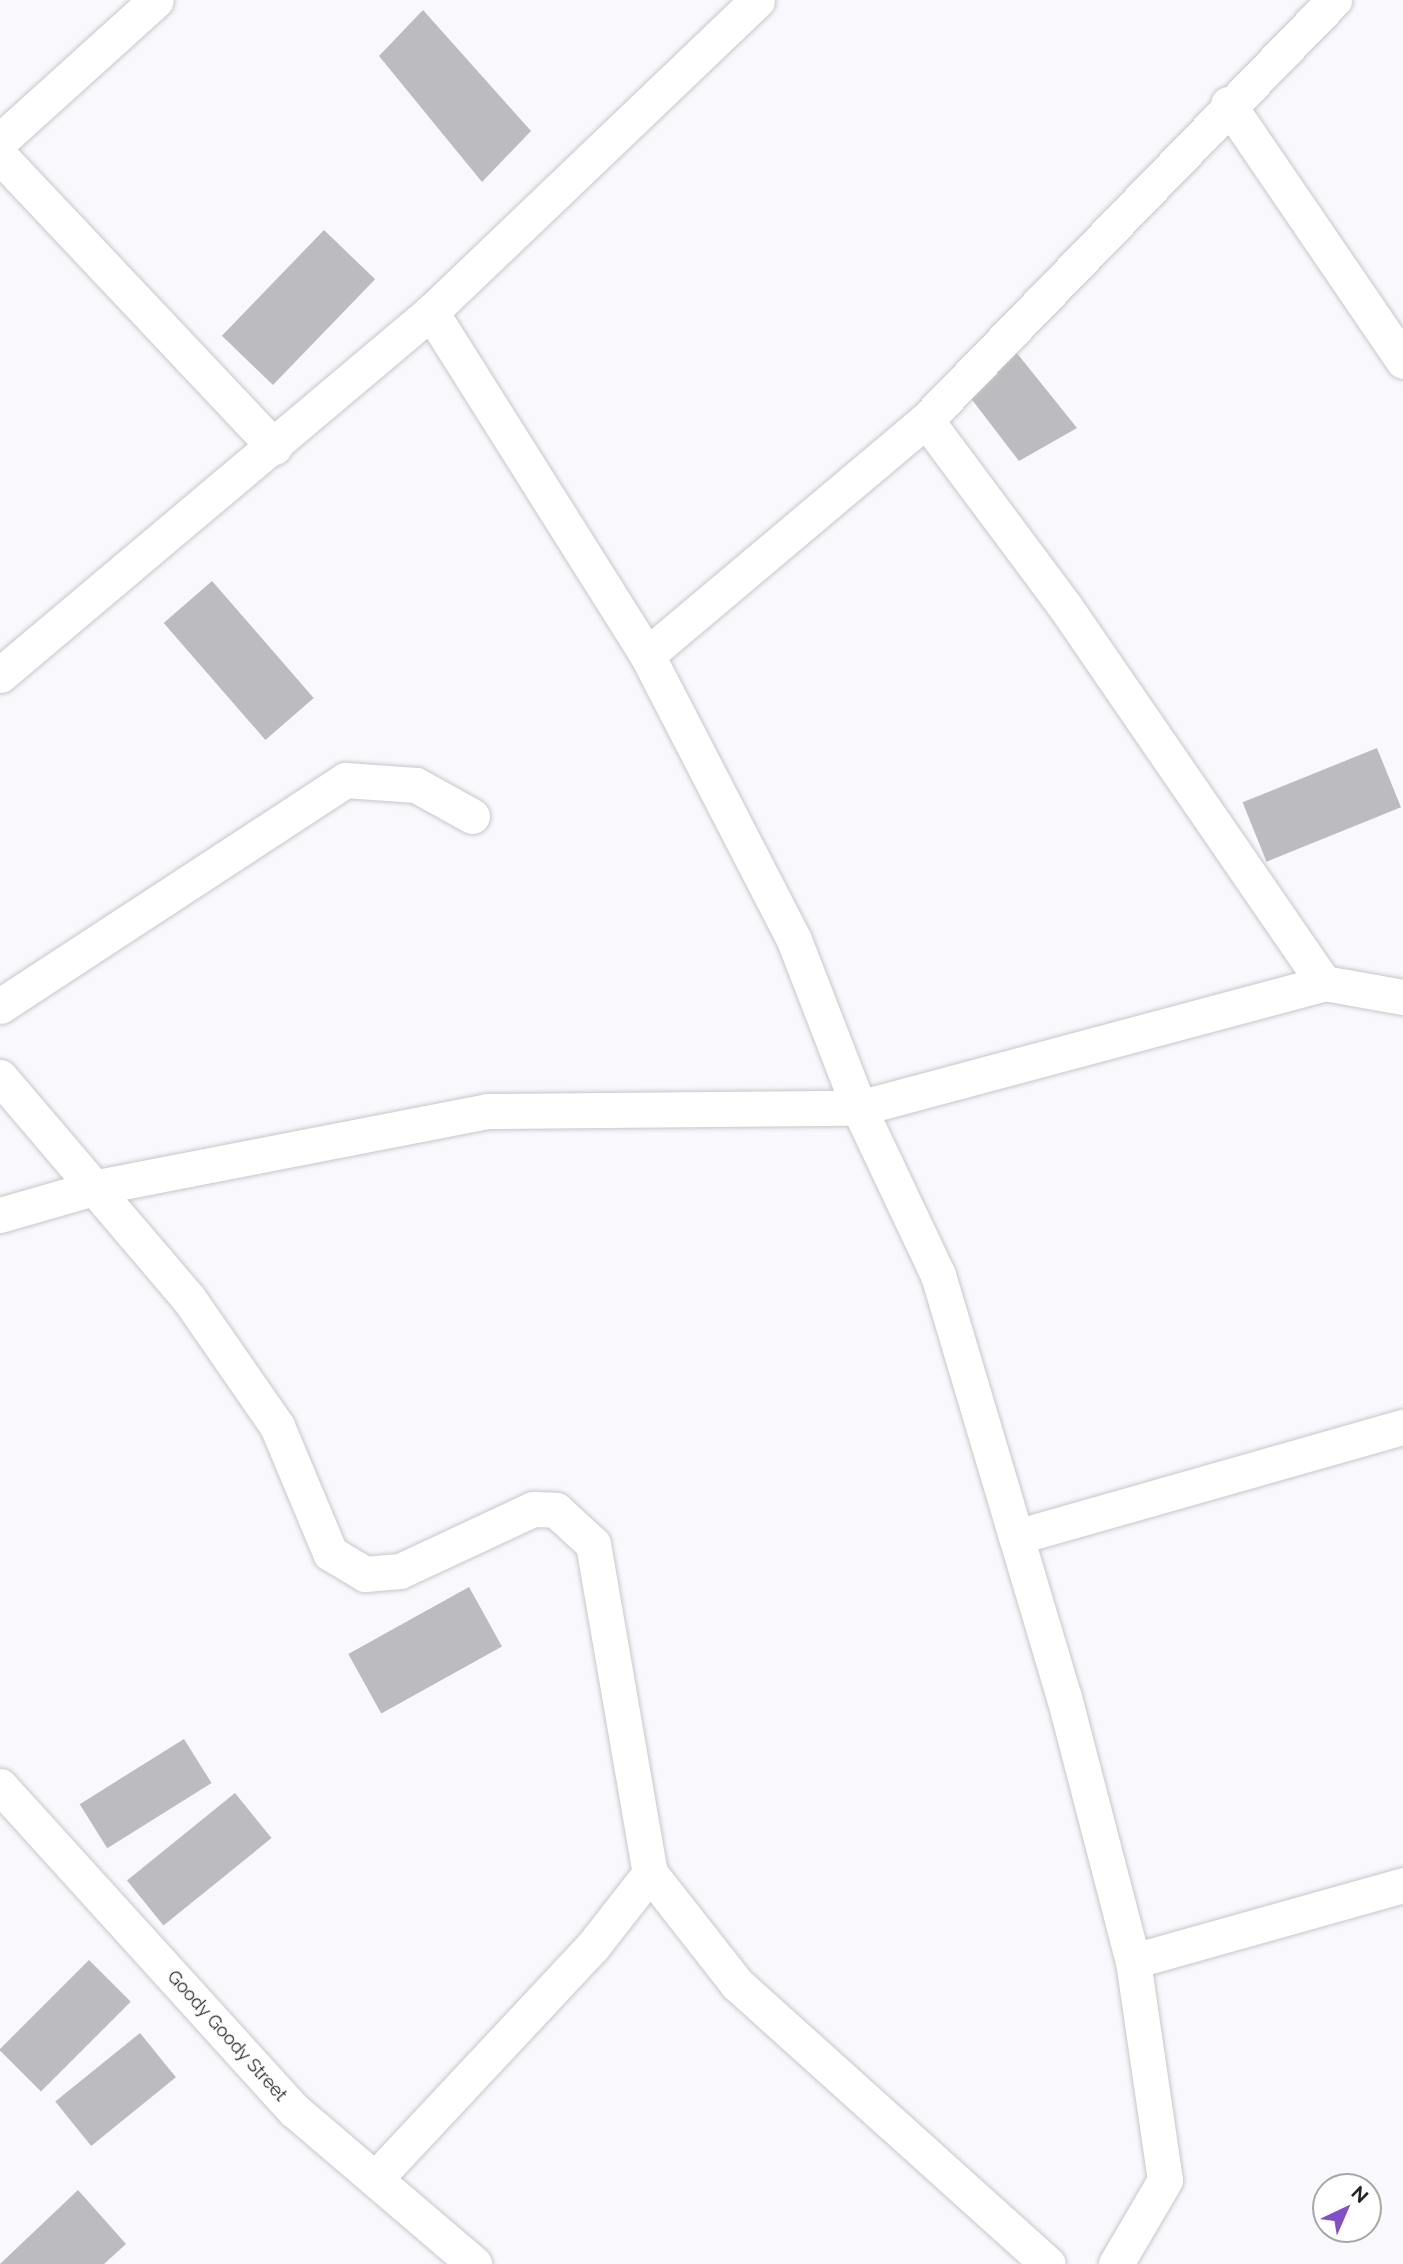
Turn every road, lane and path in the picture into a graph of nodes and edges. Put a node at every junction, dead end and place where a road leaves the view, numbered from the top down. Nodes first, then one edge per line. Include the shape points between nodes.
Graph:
1 (156, 0) edge
2 (757, 0) edge
3 (1334, 0) edge
4 (1227, 104) junction
5 (0, 141) edge
6 (0, 156) edge
7 (431, 313) junction
8 (1403, 361) edge
9 (926, 420) junction
10 (274, 447) junction
11 (647, 655) junction
12 (0, 674) edge
13 (472, 816) dead end
14 (1324, 983) junction
15 (1403, 997) edge
16 (0, 1006) edge
17 (0, 1077) edge
18 (859, 1108) junction
19 (97, 1186) junction
20 (0, 1214) edge
21 (1403, 1427) edge
22 (1016, 1537) junction
23 (0, 1786) edge
24 (650, 1873) junction
25 (1403, 1885) edge
26 (1133, 1961) junction
27 (375, 2179) junction
28 (474, 2264) edge
29 (1048, 2264) edge
30 (1116, 2264) edge

1 - 5 street
2 - 7 street
3 - 4 street
4 - 8 street
4 - 9 street
6 - 10 street
7 - 10 street
7 - 11 street
9 - 11 street
9 - 14 street via 1066,608
10 - 12 street
11 - 18 street via 794,940
13 - 16 street via 416,785 345,780
14 - 15 street
14 - 18 street
17 - 19 street
18 - 19 street via 487,1111
18 - 22 street via 938,1275
19 - 20 street
19 - 24 street via 189,1298 277,1426 330,1553 365,1574 400,1571 533,1509 555,1510 593,1544
21 - 22 street
22 - 26 street
23 - 27 street, Goody Goody Street via 295,2110
24 - 27 street via 593,1946
24 - 29 street via 737,1984
25 - 26 street
26 - 30 street via 1165,2180
27 - 28 street, Goody Goody Street

